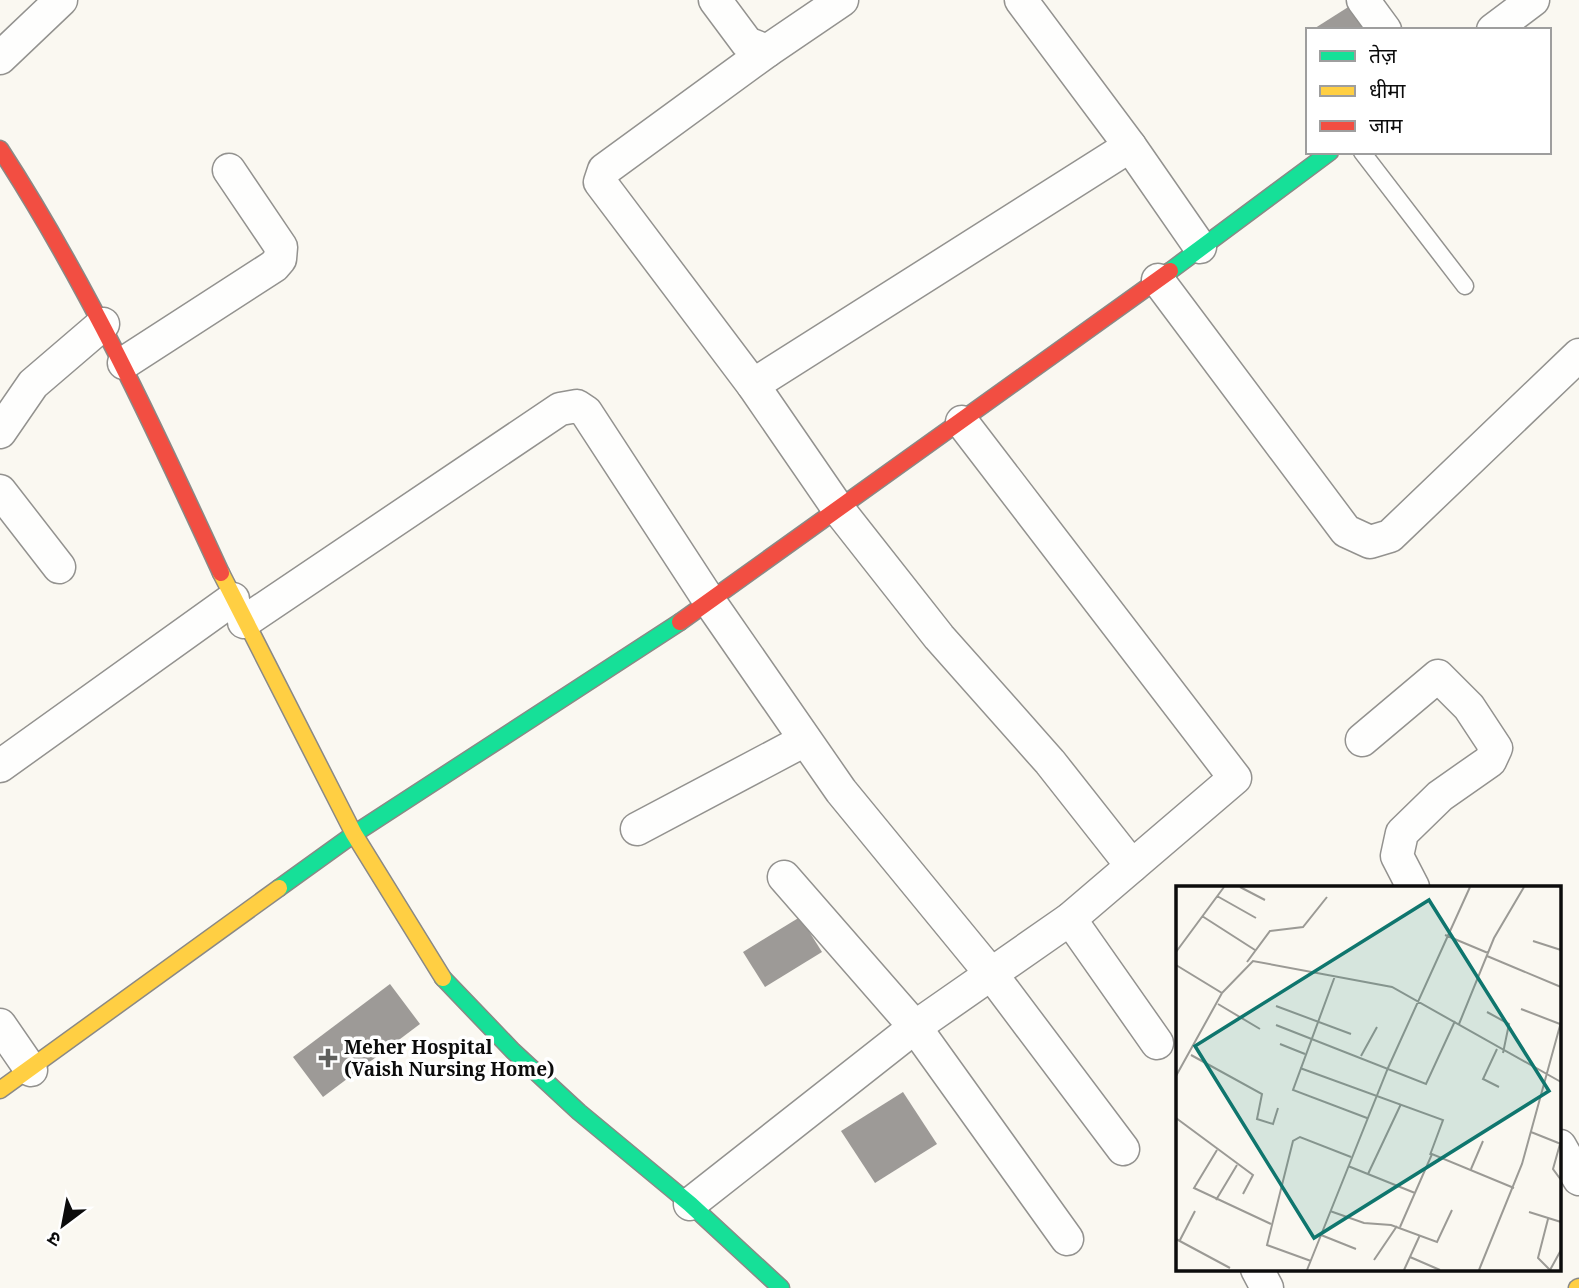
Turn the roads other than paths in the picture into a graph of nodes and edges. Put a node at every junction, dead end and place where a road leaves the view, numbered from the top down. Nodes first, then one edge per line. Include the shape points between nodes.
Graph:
1 (61, 0) edge
2 (715, 0) edge
3 (842, 0) edge
4 (1021, 0) edge
5 (1363, 0) edge
6 (1533, 0) edge
7 (1384, 28) edge
8 (1496, 28) edge
9 (767, 51) junction
10 (0, 58) edge
11 (1130, 146) junction
12 (0, 149) edge
13 (1327, 154) edge
14 (1364, 154) edge
15 (229, 170) dead end
16 (1200, 247) junction
17 (1158, 280) junction
18 (1465, 286) dead end
19 (103, 324) junction
20 (1579, 355) edge
21 (124, 363) junction
22 (752, 385) junction
23 (962, 422) junction
24 (0, 432) edge
25 (0, 491) edge
26 (839, 510) junction
27 (59, 567) dead end
28 (710, 602) junction
29 (239, 611) junction
30 (805, 740) junction
31 (1362, 740) dead end
32 (0, 766) edge
33 (637, 829) dead end
34 (354, 834) junction
35 (1132, 866) junction
36 (784, 877) dead end
37 (1412, 886) edge
38 (1070, 919) junction
39 (992, 975) junction
40 (0, 1025) edge
41 (915, 1027) junction
42 (1157, 1044) dead end
43 (32, 1070) junction
44 (0, 1090) edge
45 (1123, 1149) dead end
46 (1562, 1149) edge
47 (1579, 1179) edge
48 (690, 1204) junction
49 (1067, 1239) dead end
50 (1258, 1270) edge
51 (781, 1288) edge
52 (1267, 1288) edge

1 - 10 street
2 - 9 street via 747,43
3 - 9 street
4 - 11 street
5 - 7 street
6 - 8 street
9 - 22 street via 599,178
11 - 16 street
11 - 22 street
12 - 19 street
13 - 16 street
14 - 18 lane
15 - 21 street via 281,247 280,259
16 - 17 street
17 - 20 street via 1346,531 1370,542 1390,536
17 - 23 street
19 - 21 street
19 - 24 street via 33,384
21 - 29 street
22 - 26 street
23 - 26 street
23 - 35 street via 1235,778
25 - 27 street
26 - 28 street
26 - 35 street
28 - 29 street via 586,412 568,406
28 - 30 street
28 - 34 street
29 - 32 street
29 - 34 street
30 - 33 street
30 - 39 street via 841,791
31 - 37 street via 1438,676 1469,707 1496,748 1490,761 1440,796 1402,833 1397,856
34 - 43 street
34 - 48 street via 445,980 579,1112
35 - 38 street
36 - 41 street
38 - 39 street
38 - 42 street
39 - 41 street
39 - 45 street
40 - 43 street
41 - 48 street
41 - 49 street
43 - 44 street
46 - 47 street
48 - 51 street
50 - 52 street

